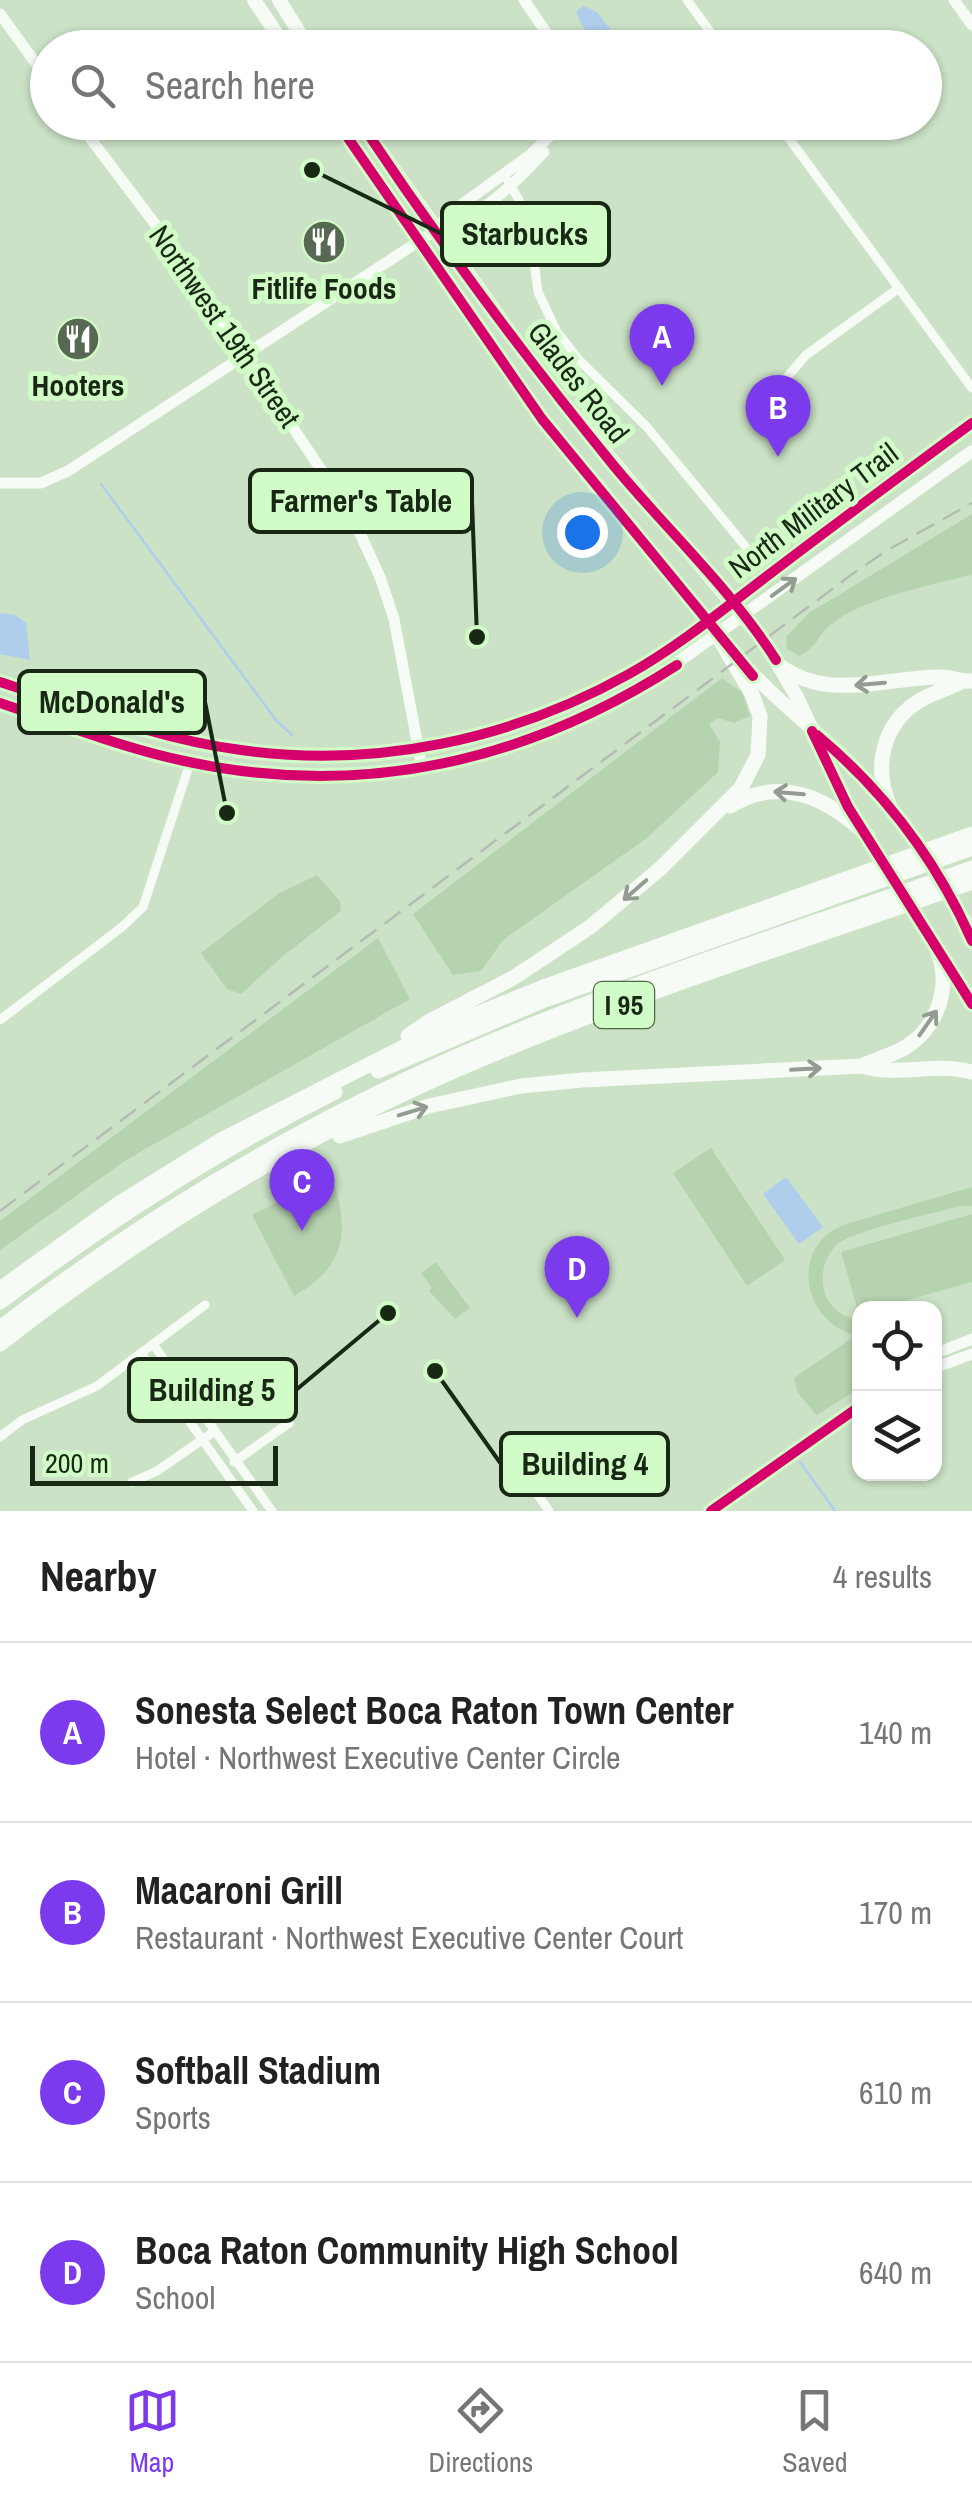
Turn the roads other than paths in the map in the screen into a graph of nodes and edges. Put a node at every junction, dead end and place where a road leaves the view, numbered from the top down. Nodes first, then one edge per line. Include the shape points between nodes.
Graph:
1 (254, 0) edge
2 (278, 0) edge
3 (524, 0) edge
4 (687, 0) edge
5 (954, 0) edge
6 (0, 14) edge
7 (972, 25) edge
8 (274, 30) edge
9 (297, 30) edge
10 (545, 30) edge
11 (709, 30) edge
12 (30, 55) edge
13 (92, 140) edge
14 (349, 140) edge
15 (373, 140) edge
16 (544, 140) edge
17 (551, 140) edge
18 (790, 140) edge
19 (508, 182) junction
20 (436, 230) junction
21 (418, 241) junction
22 (899, 288) junction
23 (245, 355) junction
24 (782, 384) dead end
25 (972, 388) edge
26 (972, 423) edge
27 (972, 442) edge
28 (972, 451) edge
29 (948, 468) junction
30 (0, 483) edge
31 (750, 552) dead end
32 (712, 628) joint
33 (778, 663) junction
34 (749, 679) junction
35 (968, 681) edge
36 (0, 682) edge
37 (41, 696) junction
38 (0, 702) edge
39 (67, 705) junction
40 (32, 714) junction
41 (812, 731) junction
42 (418, 748) junction
43 (190, 762) junction
44 (422, 768) junction
45 (890, 806) junction
46 (707, 824) junction
47 (972, 834) edge
48 (868, 836) junction
49 (972, 848) edge
50 (972, 868) edge
51 (972, 882) edge
52 (960, 914) junction
53 (972, 933) edge
54 (972, 941) edge
55 (936, 947) junction
56 (972, 1004) edge
57 (0, 1020) edge
58 (378, 1060) junction
59 (862, 1066) junction
60 (972, 1072) edge
61 (287, 1154) junction
62 (0, 1289) edge
63 (0, 1302) edge
64 (205, 1305) dead end
65 (0, 1328) edge
66 (972, 1339) edge
67 (0, 1344) edge
68 (153, 1344) junction
69 (942, 1351) edge
70 (141, 1353) junction
71 (972, 1354) edge
72 (942, 1365) edge
73 (852, 1412) edge
74 (289, 1423) dead end
75 (214, 1430) junction
76 (0, 1437) edge
77 (202, 1439) junction
78 (236, 1461) junction
79 (519, 1468) dead end
80 (224, 1470) junction
81 (132, 1482) dead end
82 (253, 1511) edge
83 (272, 1511) edge
84 (549, 1511) edge
85 (711, 1511) edge

1 - 8 main road
2 - 9 main road
3 - 10 street
4 - 11 street
5 - 7 street
6 - 12 street
13 - 23 street, Northwest 19th Street
14 - 21 main road, Glades Road
15 - 20 main road, Glades Road
16 - 20 street
17 - 19 street
18 - 22 street
19 - 20 street via 456,226
19 - 31 street via 528,216 538,292 557,332
20 - 21 street
20 - 33 main road, Glades Road via 558,397
21 - 23 street
21 - 32 main road, Glades Road via 542,419
22 - 24 street via 806,356
22 - 25 street
23 - 30 street via 75,466 41,483
23 - 42 street, Northwest 19th Street via 334,486 369,552 398,633
26 - 42 main road, North Military Trail via 628,674 533,718
27 - 29 main road
28 - 29 main road, North Military Trail
44 -> 29 main road, North Military Trail via 539,738 636,692
32 - 34 highway
35 -> 33 highway via 945,676 821,685
33 - 41 main road, Glades Road
34 - 41 main road, Glades Road
34 - 46 highway via 760,716 758,755 742,788
35 - 45 highway via 915,703 891,730 880,770
36 - 37 main road, North Military Trail
37 - 38 main road
37 - 39 main road, North Military Trail
38 - 40 main road, North Military Trail
39 - 40 main road
39 - 42 main road, North Military Trail via 242,751 333,756
40 - 43 main road, North Military Trail
41 - 45 main road, Glades Road
41 - 48 main road, Glades Road
42 - 44 street, Northwest 19th Street
43 - 44 main road, North Military Trail via 295,776
43 - 57 street via 143,907
45 - 52 main road, Glades Road
48 -> 46 highway via 825,802 785,791 746,798
46 -> 58 highway via 590,927 420,1027
47 - 58 highway, I 95 via 531,992
48 - 55 main road, Glades Road
49 - 63 highway via 542,1001 386,1068 179,1180
50 - 65 highway via 552,1018 384,1090 184,1199
51 - 61 highway, I 95 via 518,1045
52 - 53 highway
52 - 54 main road, Glades Road
55 - 56 main road, Glades Road
59 -> 55 highway via 908,1046 933,1019 944,979
58 - 62 highway, I 95 via 224,1138
59 - 60 highway via 880,1072
61 -> 59 highway via 417,1110 521,1086
61 - 67 highway, I 95 via 146,1240
64 - 68 street
66 - 69 street
68 - 70 street
68 - 75 street
70 - 76 street via 97,1386
70 - 77 street
71 - 72 street
73 - 85 street
74 - 78 street
75 - 77 street
75 - 78 street
77 - 80 street
77 - 81 street
78 - 80 street
78 - 83 street
79 - 84 street
80 - 82 street

